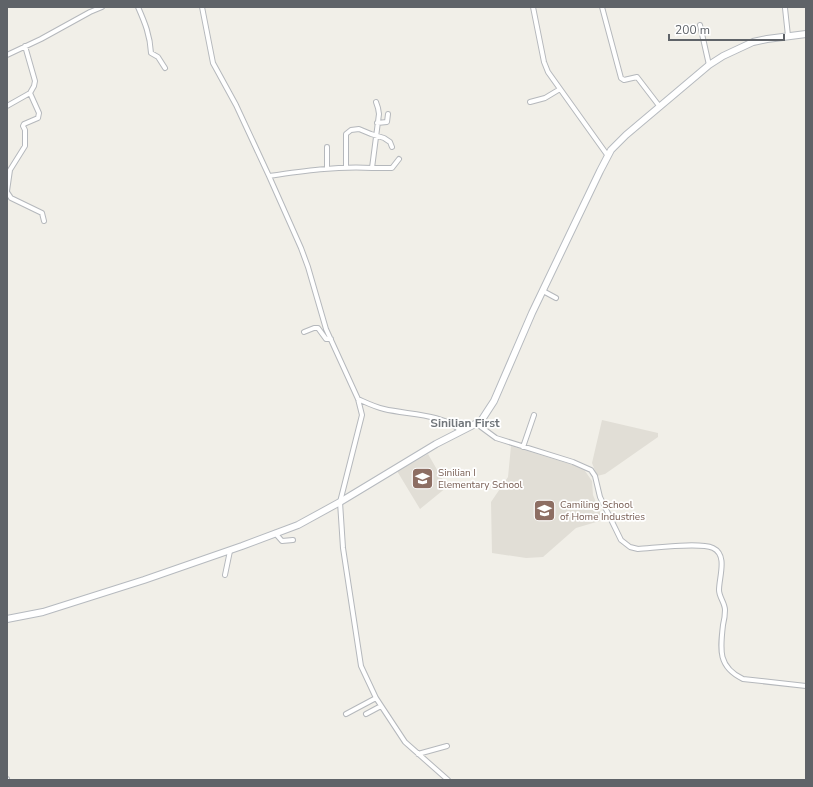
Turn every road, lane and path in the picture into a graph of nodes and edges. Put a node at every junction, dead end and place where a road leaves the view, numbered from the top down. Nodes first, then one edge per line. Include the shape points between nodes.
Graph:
1 (102, 7) edge
2 (138, 7) edge
3 (202, 7) edge
4 (533, 7) edge
5 (602, 7) edge
6 (785, 8) edge
7 (700, 25) dead end
8 (806, 34) edge
9 (788, 36) junction
10 (25, 46) junction
11 (7, 55) edge
12 (709, 65) junction
13 (165, 68) dead end
14 (560, 89) junction
15 (30, 93) junction
16 (376, 102) dead end
17 (530, 102) dead end
18 (7, 106) edge
19 (660, 107) junction
20 (388, 114) dead end
21 (377, 123) junction
22 (375, 135) junction
23 (327, 147) dead end
24 (392, 147) dead end
25 (608, 156) junction
26 (399, 159) dead end
27 (346, 167) junction
28 (328, 168) junction
29 (372, 168) junction
30 (269, 176) junction
31 (7, 192) edge
32 (44, 221) dead end
33 (543, 291) junction
34 (556, 298) dead end
35 (304, 332) dead end
36 (331, 340) junction
37 (358, 399) junction
38 (534, 415) dead end
39 (477, 424) junction
40 (461, 431) junction
41 (523, 447) junction
42 (340, 502) junction
43 (275, 533) junction
44 (293, 540) dead end
45 (230, 550) junction
46 (225, 575) dead end
47 (7, 619) edge
48 (806, 686) edge
49 (376, 698) junction
50 (381, 706) junction
51 (346, 714) dead end
52 (366, 714) dead end
53 (447, 746) dead end
54 (418, 754) junction
55 (448, 780) edge

1 - 10 street
2 - 13 street via 149,34 151,53 158,57
3 - 30 street via 213,63
4 - 14 street via 545,66
5 - 19 street via 621,78 624,80 637,77
6 - 9 street
7 - 12 street
8 - 9 street
9 - 12 street via 742,46
10 - 11 street
10 - 15 street via 35,81
12 - 19 street
14 - 17 street
14 - 25 street
15 - 18 street
15 - 31 street via 39,116 23,126 25,146 11,168
16 - 21 street via 379,111
19 - 25 street via 622,138
20 - 21 street via 388,122
21 - 22 street
22 - 24 street via 386,139
22 - 27 street via 356,129 348,133
22 - 29 street
23 - 28 street
25 - 33 street
26 - 29 street via 392,168
27 - 28 street
27 - 29 street
28 - 30 street
30 - 36 street via 308,266
31 - 32 street via 11,198 42,213
33 - 34 street
33 - 39 street via 494,401
35 - 36 street via 318,328 326,339
36 - 37 street
37 - 40 street via 380,408 450,422
37 - 42 street via 362,420
38 - 41 street
39 - 40 street
39 - 41 street via 496,438
40 - 42 street
41 - 48 street via 591,470 602,502 621,540 630,547 638,549 703,546 718,551 722,560 719,591 725,610 721,652 725,665 743,679
42 - 43 street via 298,525
42 - 49 street via 343,548 361,666
43 - 44 street via 282,540
43 - 45 street
45 - 46 street
45 - 47 street via 43,612
49 - 50 street
49 - 51 street
50 - 52 street
50 - 54 street via 405,742
53 - 54 street
54 - 55 street

